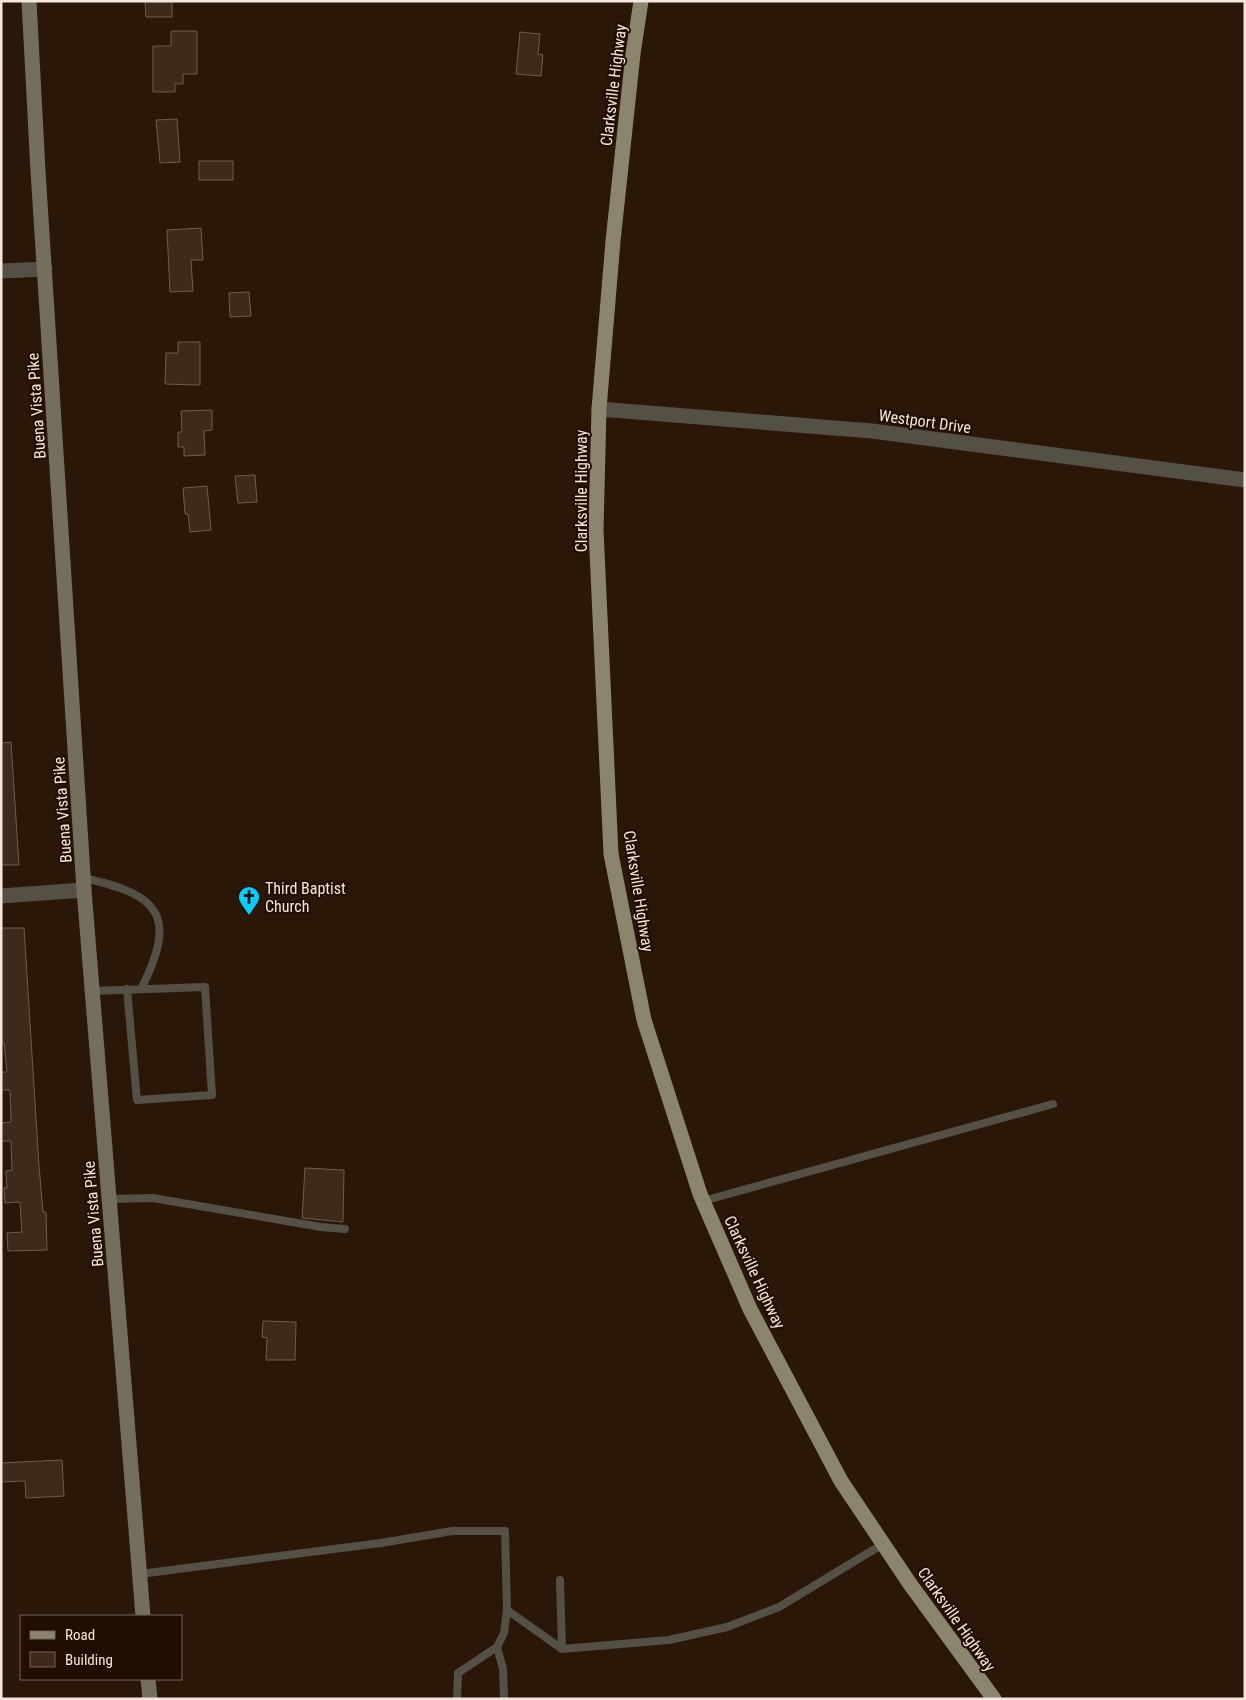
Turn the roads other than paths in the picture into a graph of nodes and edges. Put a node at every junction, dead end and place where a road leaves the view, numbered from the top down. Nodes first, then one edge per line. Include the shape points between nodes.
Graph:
1 (29, 1) edge
2 (641, 1) edge
3 (45, 269) junction
4 (1, 271) edge
5 (600, 409) junction
6 (1245, 480) edge
7 (84, 884) junction
8 (1, 896) edge
9 (141, 989) junction
10 (128, 990) junction
11 (92, 991) junction
12 (1053, 1104) dead end
13 (109, 1199) junction
14 (703, 1201) junction
15 (346, 1229) dead end
16 (883, 1544) junction
17 (140, 1574) junction
18 (560, 1580) dead end
19 (507, 1610) junction
20 (143, 1615) edge
21 (498, 1647) junction
22 (562, 1649) junction
23 (148, 1680) edge
24 (150, 1699) edge
25 (457, 1699) edge
26 (504, 1699) edge
27 (994, 1699) edge

1 - 3 main road, Buena Vista Pike
2 - 5 main road, Clarksville Highway via 614,235
3 - 4 street
3 - 7 main road, Buena Vista Pike
5 - 6 street, Westport Drive via 872,431
5 - 14 main road, Clarksville Highway via 596,530 611,854 644,1020
7 - 8 street
7 - 9 lane via 111,884 135,893 150,903 157,914 161,938
7 - 11 main road, Buena Vista Pike
9 - 10 lane
9 - 10 lane via 205,987 212,1095 137,1100
10 - 11 lane
11 - 13 main road, Buena Vista Pike
12 - 14 lane
13 - 15 lane via 153,1198
13 - 17 main road, Buena Vista Pike
14 - 16 main road, Clarksville Highway via 750,1309 841,1481
16 - 22 lane via 779,1607 727,1627 669,1640
16 - 27 main road, Clarksville Highway
17 - 19 lane via 381,1544 452,1531 505,1531
17 - 20 main road, Buena Vista Pike
18 - 22 lane
19 - 21 lane via 504,1633
19 - 22 lane
21 - 25 lane via 458,1674
21 - 26 lane
23 - 24 main road

